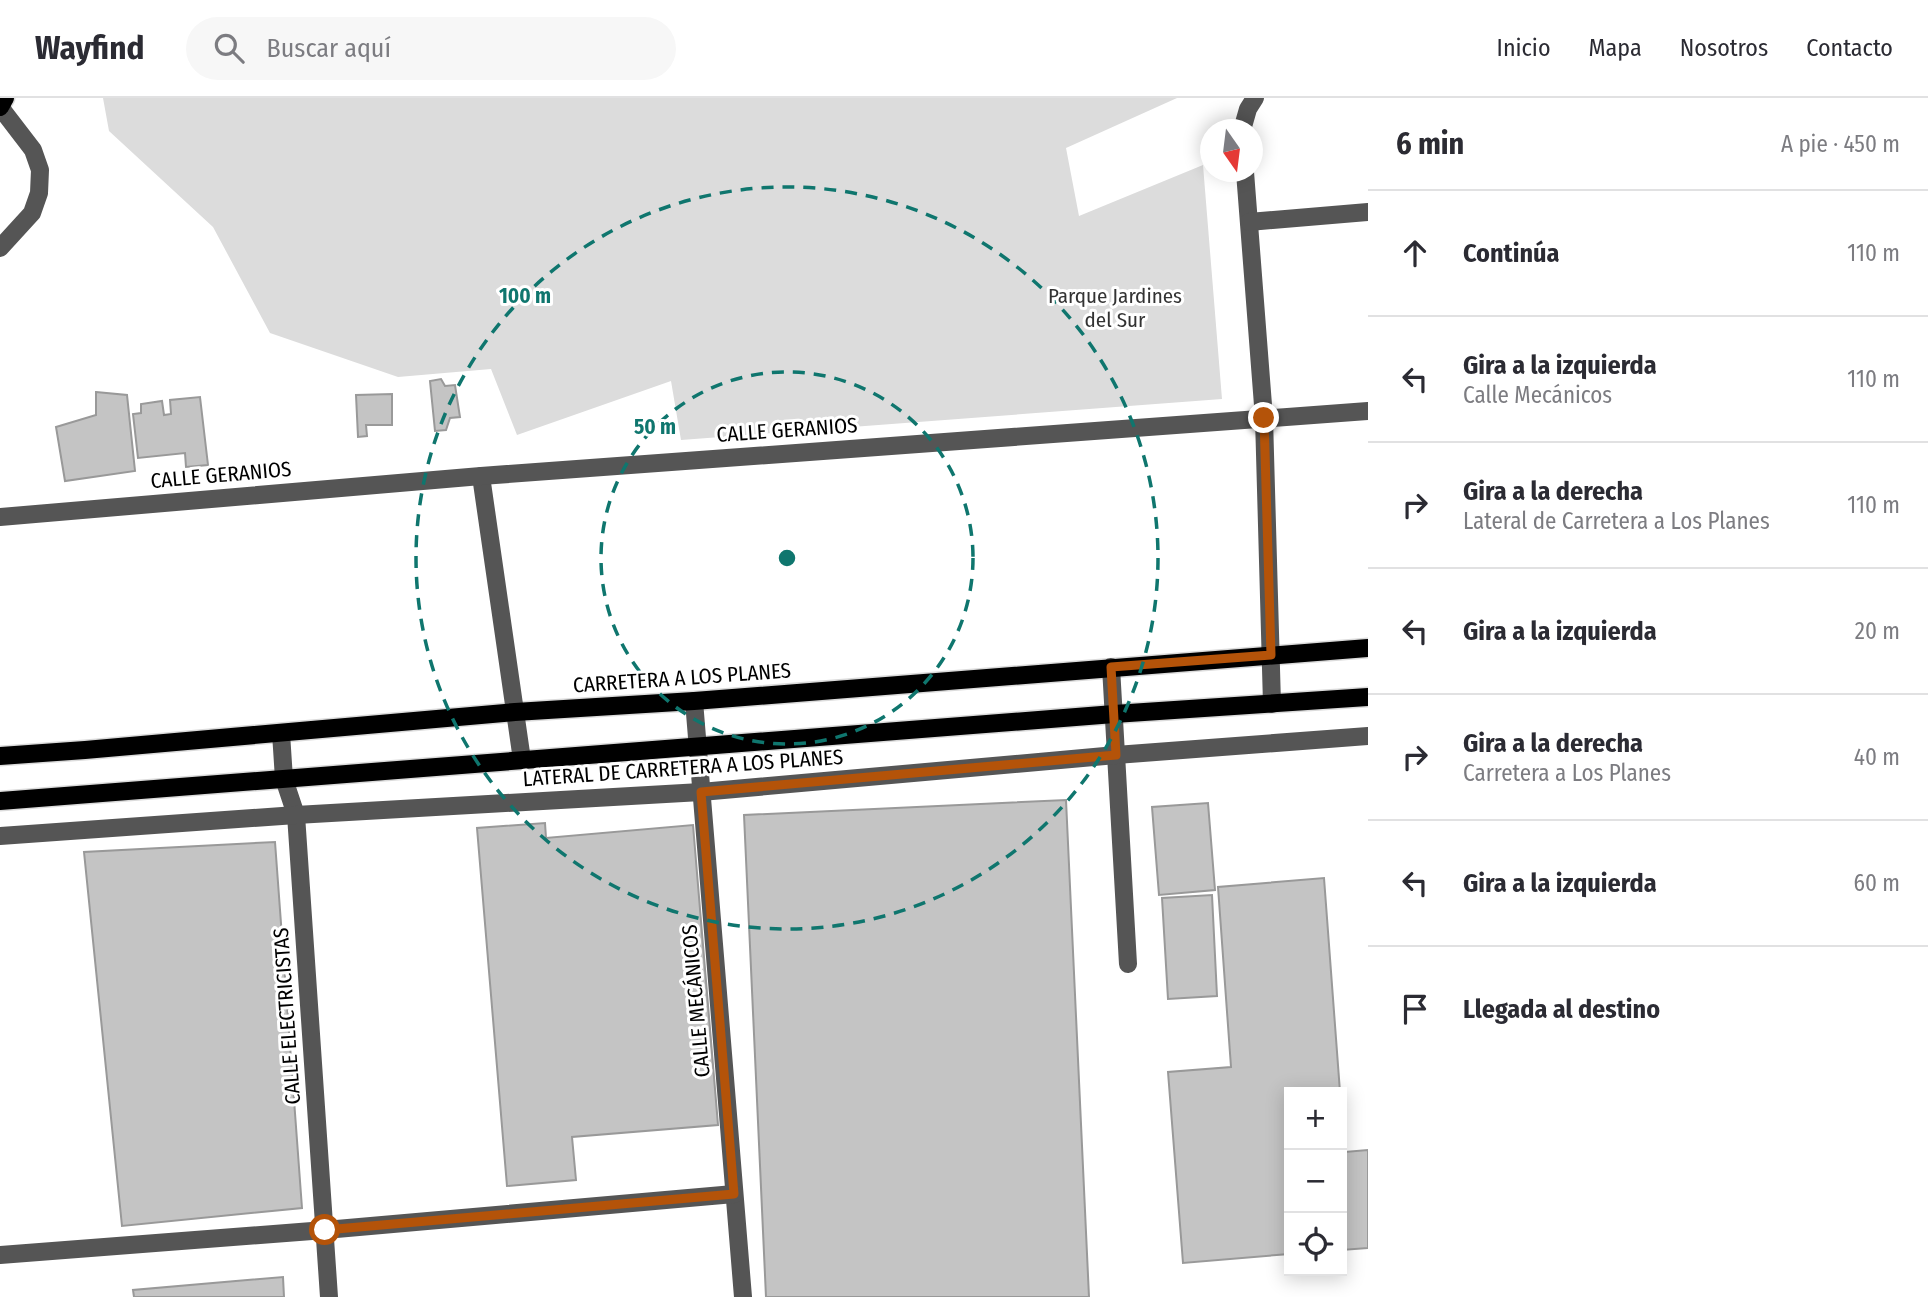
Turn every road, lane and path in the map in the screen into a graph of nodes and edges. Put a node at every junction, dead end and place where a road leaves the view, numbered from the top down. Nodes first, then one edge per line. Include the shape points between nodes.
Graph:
1 (5, 98) edge
2 (1255, 98) edge
3 (0, 107) edge
4 (1245, 119) edge
5 (1246, 182) edge
6 (1368, 212) edge
7 (1249, 222) junction
8 (0, 248) edge
9 (1368, 411) edge
10 (1264, 418) junction
11 (481, 476) junction
12 (0, 517) edge
13 (1368, 648) edge
14 (1271, 655) junction
15 (1111, 667) junction
16 (1368, 697) edge
17 (694, 701) junction
18 (1272, 704) junction
19 (516, 712) junction
20 (1114, 714) junction
21 (281, 733) junction
22 (1368, 736) edge
23 (698, 747) junction
24 (1116, 755) junction
25 (0, 756) edge
26 (522, 760) junction
27 (284, 779) junction
28 (701, 792) junction
29 (0, 801) edge
30 (296, 815) junction
31 (0, 836) edge
32 (1128, 964) dead end
33 (734, 1194) junction
34 (325, 1230) junction
35 (0, 1255) edge
36 (329, 1297) edge
37 (743, 1297) edge

1 - 3 main road
2 - 4 street
3 - 8 street via 33,150 40,170 32,213
5 - 7 street
6 - 7 street
7 - 10 street
9 - 10 street, CALLE GERANIOS
10 - 11 street, CALLE GERANIOS
10 - 14 street
11 - 12 street, CALLE GERANIOS
11 - 19 street
13 - 14 main road, CARRETERA A LOS PLANES
14 - 15 main road, CARRETERA A LOS PLANES
14 - 18 street
15 - 17 main road, CARRETERA A LOS PLANES
15 - 20 street
16 - 18 main road
17 - 19 main road, CARRETERA A LOS PLANES
17 - 23 street, CALLE MECÁNICOS
18 - 20 main road
19 - 21 main road, CARRETERA A LOS PLANES
19 - 26 street
20 - 23 main road
20 - 24 street
21 - 25 main road, CARRETERA A LOS PLANES
21 - 27 street, CALLE ELECTRICISTAS
22 - 24 street, LATERAL DE CARRETERA A LOS PLANES
23 - 26 main road
23 - 28 street, CALLE MECÁNICOS
24 - 28 street, LATERAL DE CARRETERA A LOS PLANES
24 - 32 street
26 - 27 main road
27 - 29 main road
27 - 30 street, CALLE ELECTRICISTAS
28 - 30 street, LATERAL DE CARRETERA A LOS PLANES
28 - 33 street, CALLE MECÁNICOS
30 - 31 street, LATERAL DE CARRETERA A LOS PLANES
30 - 34 street, CALLE ELECTRICISTAS
33 - 34 street
33 - 37 street, CALLE MECÁNICOS
34 - 35 street
34 - 36 street, CALLE ELECTRICISTAS

